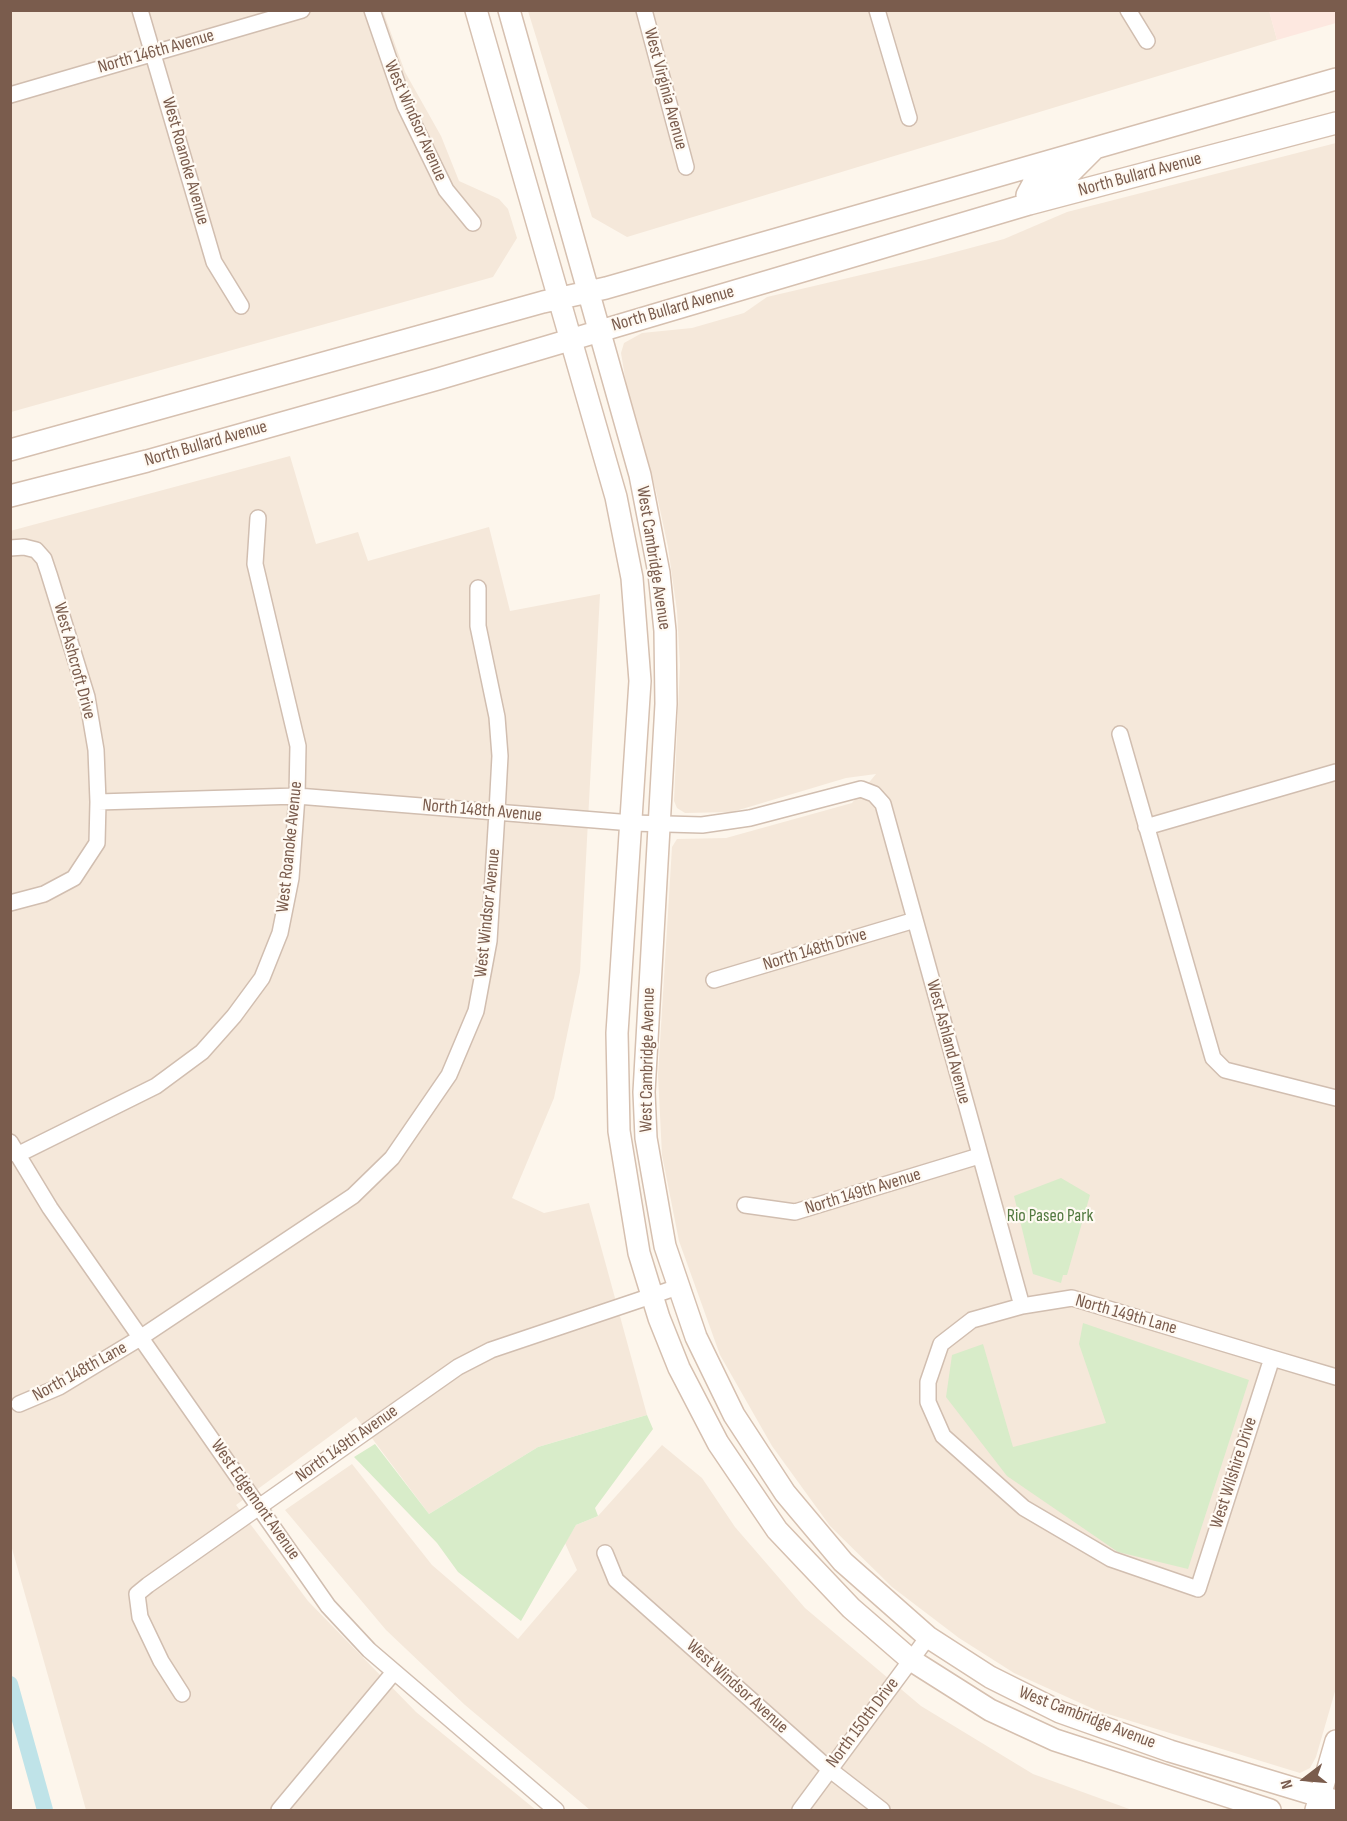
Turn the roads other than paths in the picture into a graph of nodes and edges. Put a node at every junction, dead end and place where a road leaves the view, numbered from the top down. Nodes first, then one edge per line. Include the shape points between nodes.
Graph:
1 (140, 10) edge
2 (302, 10) edge
3 (372, 10) edge
4 (476, 10) edge
5 (509, 10) edge
6 (644, 10) edge
7 (877, 10) edge
8 (1128, 10) edge
9 (1147, 41) dead end
10 (154, 52) junction
11 (1336, 79) edge
12 (10, 95) edge
13 (909, 117) dead end
14 (1336, 123) edge
15 (1096, 147) junction
16 (687, 167) dead end
17 (1029, 204) junction
18 (473, 223) dead end
19 (589, 292) junction
20 (561, 300) junction
21 (241, 306) dead end
22 (600, 330) junction
23 (572, 340) junction
24 (10, 450) edge
25 (10, 496) edge
26 (258, 518) dead end
27 (10, 548) edge
28 (478, 588) dead end
29 (1119, 734) dead end
30 (1336, 772) edge
31 (861, 789) joint
32 (297, 796) junction
33 (98, 802) junction
34 (497, 812) junction
35 (632, 823) junction
36 (658, 824) junction
37 (1146, 827) junction
38 (10, 903) edge
39 (915, 920) junction
40 (714, 980) dead end
41 (1336, 1098) edge
42 (14, 1149) edge
43 (979, 1156) junction
44 (746, 1205) dead end
45 (678, 1287) junction
46 (652, 1295) junction
47 (1022, 1306) junction
48 (140, 1338) junction
49 (1272, 1358) junction
50 (1336, 1377) edge
51 (19, 1404) dead end
52 (259, 1504) junction
53 (605, 1553) dead end
54 (1198, 1589) joint
55 (928, 1637) junction
56 (911, 1660) junction
57 (394, 1672) junction
58 (182, 1694) dead end
59 (1336, 1742) edge
60 (829, 1769) junction
61 (1324, 1803) edge
62 (552, 1809) edge
63 (279, 1810) edge
64 (800, 1810) edge
65 (882, 1810) edge
66 (1270, 1810) edge

1 - 10 street, West Roanoke Avenue
2 - 10 street, North 146th Avenue
3 - 18 street, West Windsor Avenue via 405,106 446,190
4 - 20 street, West Cambridge Avenue
5 - 19 street, West Cambridge Avenue
6 - 16 street, West Virginia Avenue
7 - 13 street
8 - 9 street
10 - 12 street, North 146th Avenue
10 - 21 street, West Roanoke Avenue via 214,262
11 - 15 street
14 - 17 street, North Bullard Avenue
15 - 17 street via 1070,173 1033,184 1027,195
15 - 19 street
17 - 22 street, North Bullard Avenue
19 - 20 street
19 - 22 street, West Cambridge Avenue
20 - 23 street, West Cambridge Avenue
20 - 24 street
22 - 23 street, North Bullard Avenue
22 - 36 street, West Cambridge Avenue via 642,484 659,573 666,681
23 - 25 street, North Bullard Avenue
23 - 35 street, West Cambridge Avenue via 616,497 632,578 640,681
26 - 32 street, West Roanoke Avenue via 255,564 298,746
27 - 33 street, West Ashcroft Drive via 36,550 44,559 87,697 96,750
28 - 34 street, West Windsor Avenue via 478,626 497,717
29 - 37 street
30 - 37 street
31 - 36 street, North 148th Avenue via 750,818 702,825
31 - 39 street, West Ashland Avenue via 874,794 883,804
32 - 33 street, North 148th Avenue
32 - 34 street, North 148th Avenue
32 - 42 street, West Roanoke Avenue via 291,878 280,933 262,978 234,1016 202,1052 156,1086
33 - 38 street, West Ashcroft Drive via 96,843 74,878 44,894
34 - 35 street, North 148th Avenue
34 - 48 street, West Windsor Avenue via 489,941 476,1011 449,1075 424,1115 392,1158 353,1196
35 - 36 street, North 148th Avenue
35 - 46 street, West Cambridge Avenue via 617,1033 617,1100 631,1216
36 - 45 street, West Cambridge Avenue via 644,1092 651,1173 665,1246
37 - 41 street via 1213,1058 1225,1070
39 - 40 street, North 148th Drive
39 - 43 street, West Ashland Avenue
42 - 48 street, West Edgemont Avenue
43 - 44 street, North 149th Avenue via 795,1212
43 - 47 street, West Ashland Avenue
45 - 46 street, North 149th Avenue
45 - 55 street, West Cambridge Avenue via 696,1337 734,1415 785,1493 843,1562
46 - 52 street, North 149th Avenue via 491,1350 458,1367
46 - 56 street, West Cambridge Avenue via 702,1415 777,1530 829,1586
47 - 49 street, North 149th Lane via 1072,1298
47 - 54 street, North 149th Lane via 972,1320 941,1344 928,1382 928,1402 943,1436 1016,1502 1111,1559
48 - 51 street, North 148th Lane via 59,1387
48 - 52 street, West Edgemont Avenue
49 - 50 street, North 149th Lane
49 - 54 street, West Wilshire Drive
52 - 57 street, West Edgemont Avenue via 328,1606
52 - 58 street, North 149th Avenue via 137,1594 140,1617
53 - 60 street, West Windsor Avenue via 616,1580
55 - 56 street, North 150th Drive
55 - 61 street, West Cambridge Avenue via 990,1677 1060,1712
56 - 60 street, North 150th Drive
56 - 66 street, West Cambridge Avenue via 990,1710 1055,1740
57 - 62 street, West Edgemont Avenue
57 - 63 street
59 - 61 street
60 - 64 street, North 150th Drive
60 - 65 street, West Windsor Avenue

